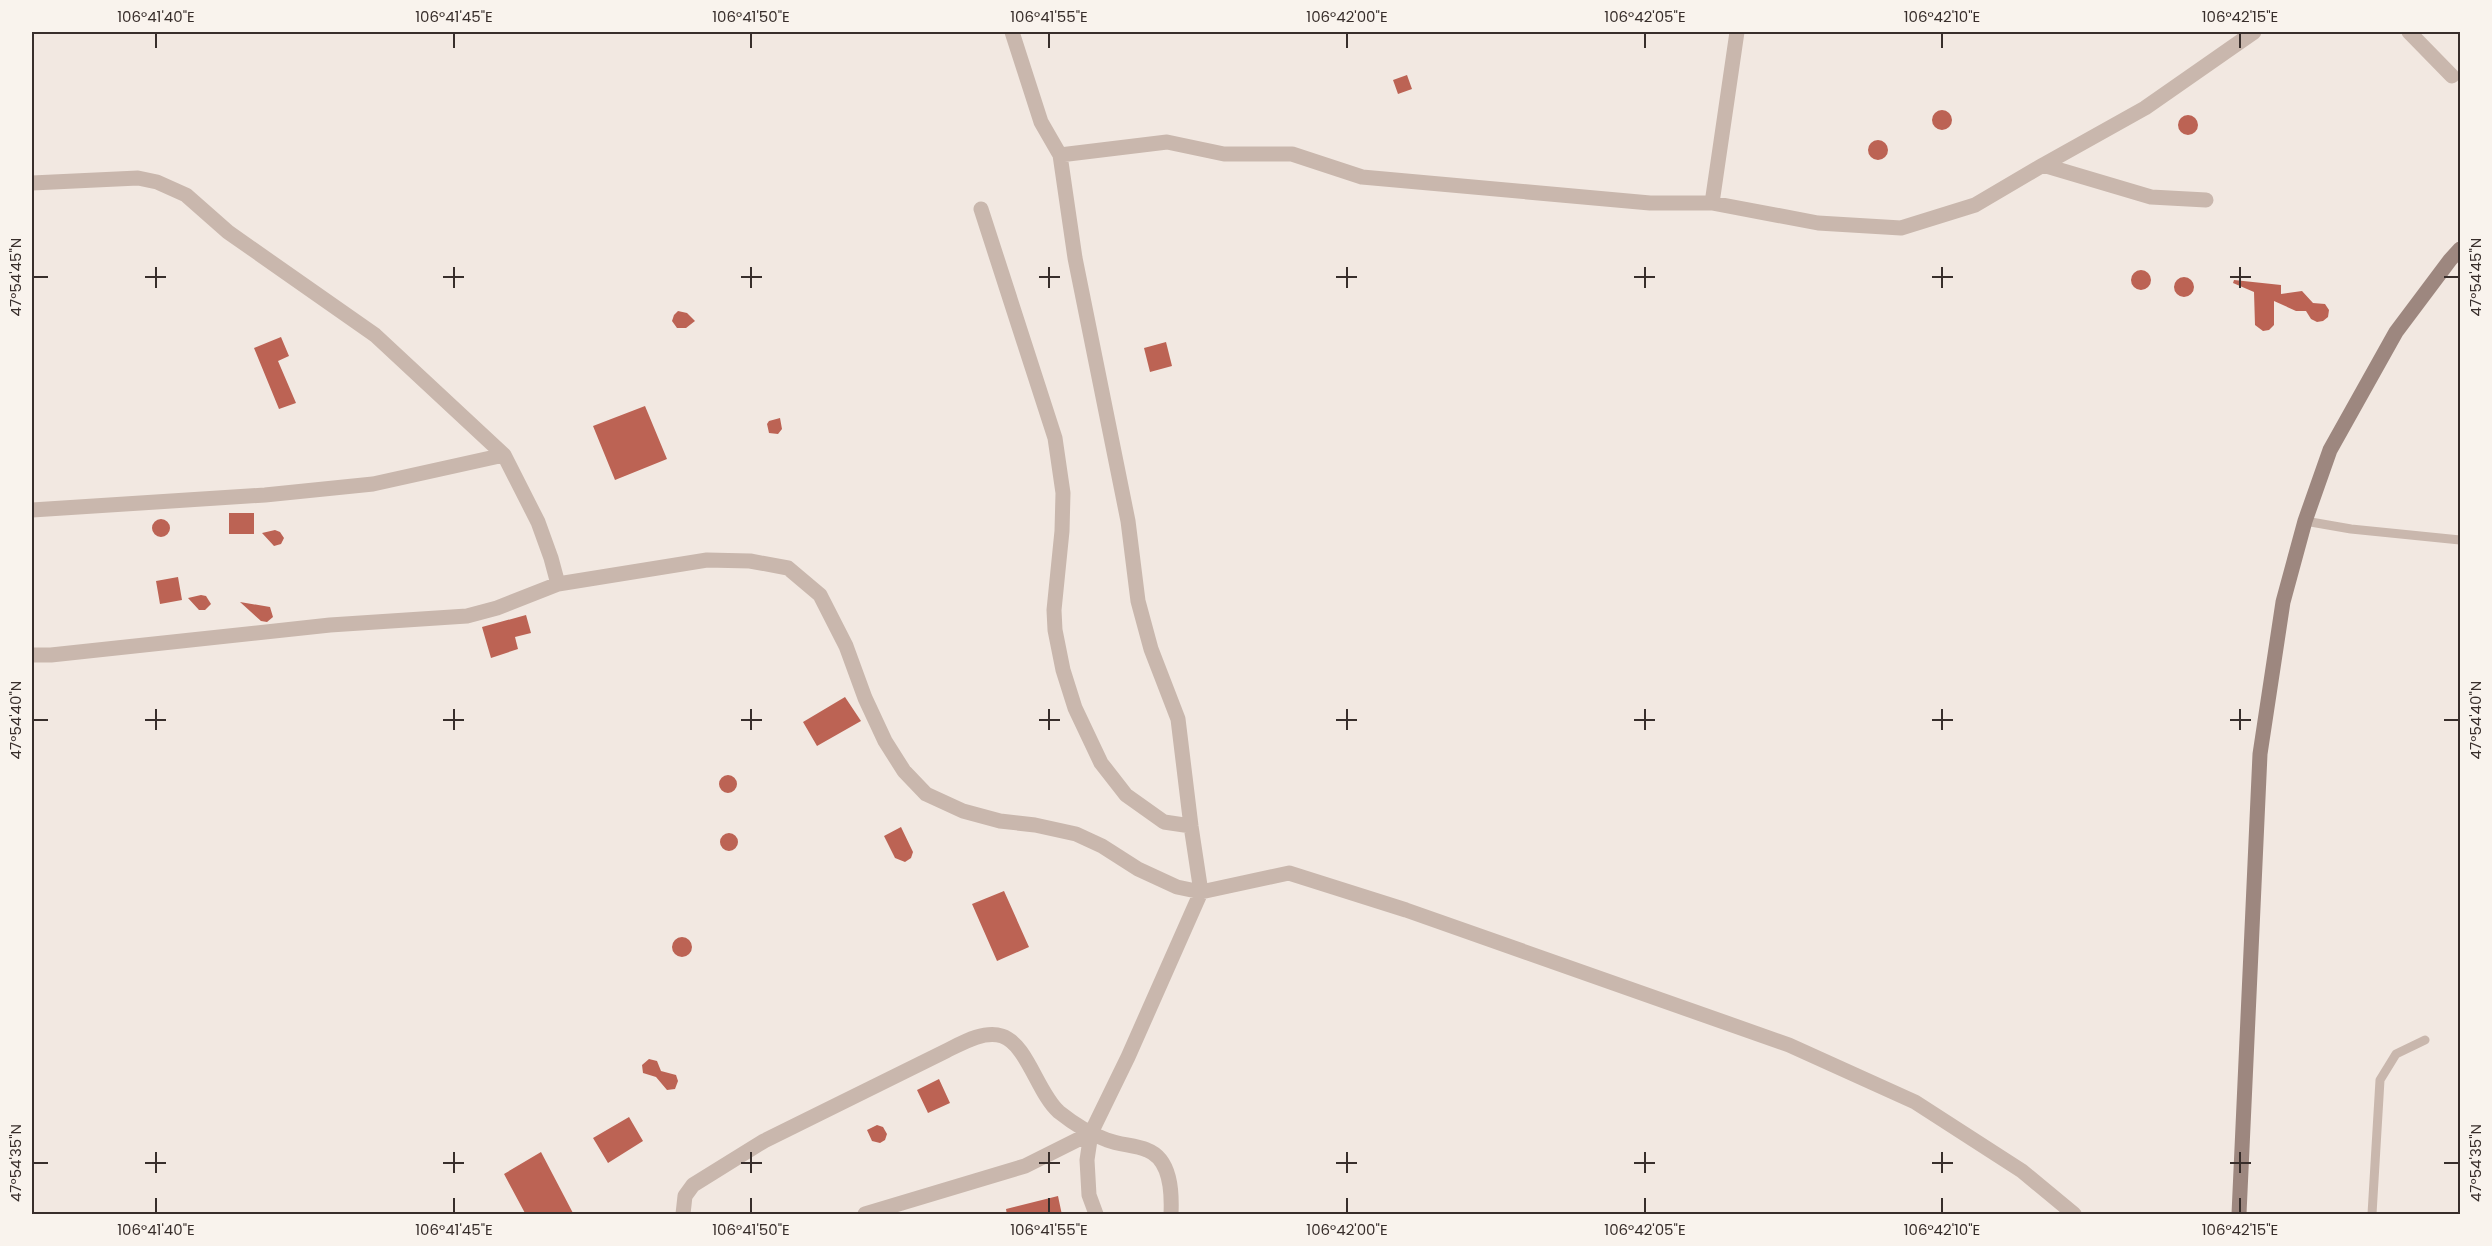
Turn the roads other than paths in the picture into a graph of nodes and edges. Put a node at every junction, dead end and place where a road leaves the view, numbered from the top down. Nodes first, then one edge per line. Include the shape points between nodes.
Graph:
1 (1011, 32) edge
2 (1737, 32) edge
3 (2254, 32) edge
4 (2409, 32) edge
5 (2452, 75) dead end
6 (1060, 155) junction
7 (2043, 165) junction
8 (32, 183) edge
9 (2206, 200) dead end
10 (1712, 203) junction
11 (981, 209) dead end
12 (2460, 249) edge
13 (504, 455) junction
14 (32, 510) edge
15 (2305, 521) junction
16 (2460, 540) edge
17 (558, 584) junction
18 (32, 655) edge
19 (1191, 826) junction
20 (1201, 892) junction
21 (2425, 1040) dead end
22 (1091, 1133) junction
23 (683, 1215) edge
24 (865, 1215) edge
25 (1096, 1215) edge
26 (1171, 1215) edge
27 (2074, 1215) edge
28 (2240, 1215) edge
29 (2372, 1215) edge

1 - 6 street via 1041,122
2 - 10 street
3 - 7 street via 2145,108
4 - 5 street
6 - 10 street via 1167,142 1224,154 1292,154 1362,177 1650,203
6 - 19 street via 1075,258 1128,521 1138,601 1151,650 1178,719
7 - 9 street via 2151,197
7 - 10 street via 1975,205 1900,228 1818,223
8 - 13 street via 138,178 186,195 228,232 375,335
11 - 19 street via 1055,438 1063,493 1055,630 1075,708 1101,763 1126,795 1164,822
12 - 15 main road via 2396,332 2330,450
13 - 14 street via 373,484
13 - 17 street via 538,522
15 - 16 lane
15 - 28 main road via 2283,602 2260,754
17 - 18 street via 467,616 330,625
17 - 20 street via 707,560 750,561 788,568 820,595 846,646 885,741 904,771 926,794 1000,821 1076,834 1138,869 1177,887
19 - 20 street
20 - 22 street
20 - 27 street via 1289,873 1406,910 1789,1045 1915,1102 2022,1171
21 - 29 lane via 2396,1054 2380,1080
22 - 23 street via 1057,1111 1017,1047 1005,1037 994,1034 974,1038 754,1147 693,1185 685,1196
22 - 24 street via 1025,1166
22 - 25 street via 1087,1160 1089,1195
22 - 26 street via 1148,1150 1160,1158 1169,1177

